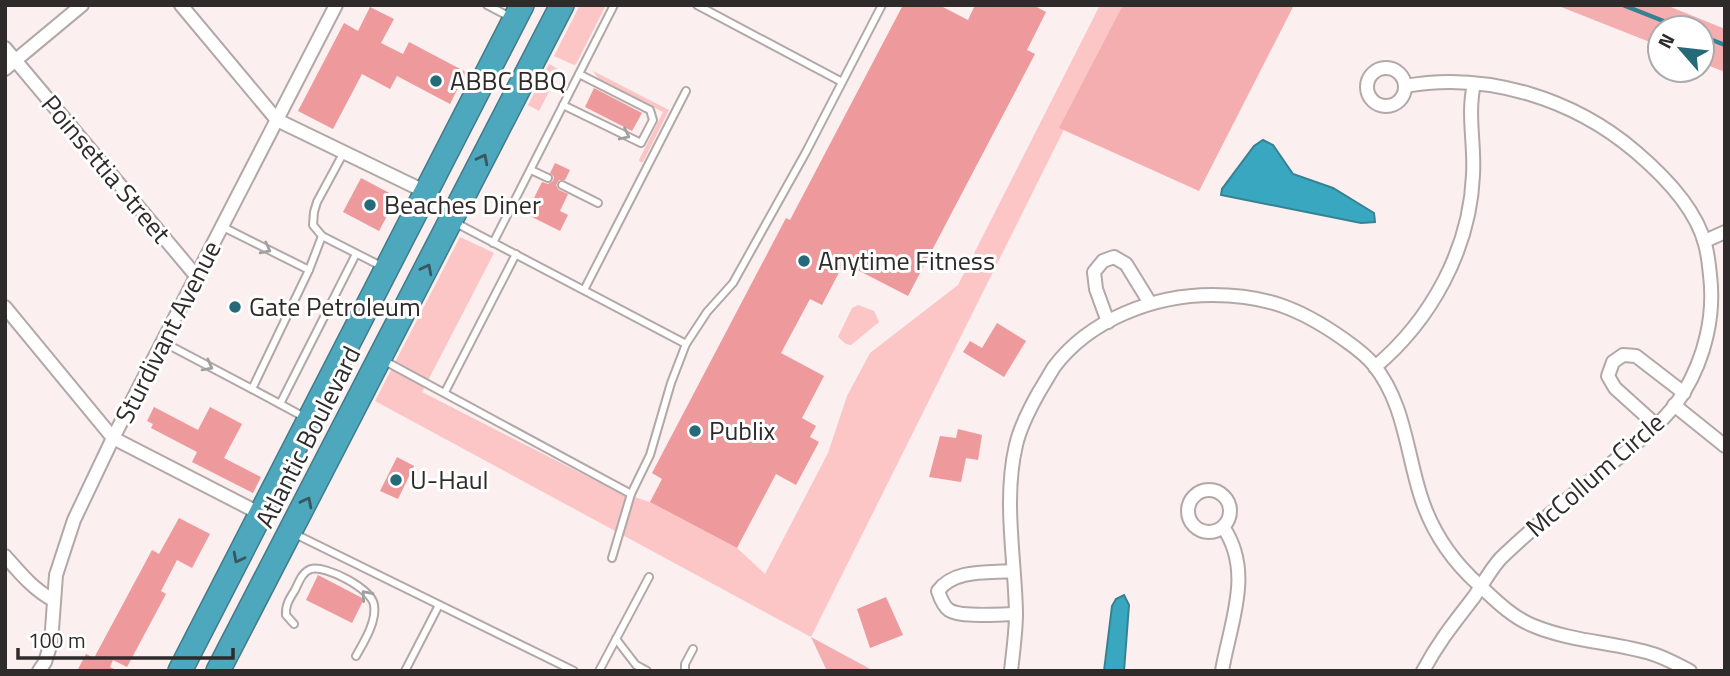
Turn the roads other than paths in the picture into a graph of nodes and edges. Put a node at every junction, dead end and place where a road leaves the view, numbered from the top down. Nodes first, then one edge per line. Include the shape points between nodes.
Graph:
1 (82, 5) edge
2 (181, 5) edge
3 (336, 5) edge
4 (487, 5) edge
5 (562, 5) edge
6 (614, 5) edge
7 (697, 5) edge
8 (882, 5) edge
9 (519, 12) edge
10 (5, 48) edge
11 (10, 65) edge
12 (579, 74) junction
13 (842, 82) junction
14 (1474, 83) junction
15 (1405, 86) dead end
16 (686, 92) dead end
17 (564, 105) junction
18 (277, 120) junction
19 (344, 152) junction
20 (531, 170) junction
21 (548, 178) dead end
22 (562, 185) dead end
23 (426, 192) junction
24 (598, 203) dead end
25 (452, 220) junction
26 (222, 227) junction
27 (1725, 232) edge
28 (322, 236) junction
29 (1705, 241) junction
30 (494, 243) junction
31 (356, 254) junction
32 (516, 254) junction
33 (386, 269) junction
34 (309, 270) junction
35 (197, 277) junction
36 (584, 290) junction
37 (1150, 303) junction
38 (5, 307) edge
39 (1108, 322) junction
40 (163, 342) junction
41 (685, 344) junction
42 (380, 359) junction
43 (1375, 367) junction
44 (252, 389) junction
45 (445, 392) junction
46 (1684, 393) junction
47 (280, 404) junction
48 (1674, 405) junction
49 (309, 420) junction
50 (1656, 425) junction
51 (113, 438) junction
52 (1725, 446) edge
53 (631, 494) junction
54 (261, 514) junction
55 (1223, 527) dead end
56 (291, 532) junction
57 (5, 556) edge
58 (612, 558) dead end
59 (1013, 571) junction
60 (649, 577) dead end
61 (1480, 587) junction
62 (53, 600) junction
63 (439, 605) junction
64 (1016, 614) junction
65 (294, 624) dead end
66 (239, 628) junction
67 (616, 639) junction
68 (693, 649) dead end
69 (356, 656) dead end
70 (39, 671) edge
71 (180, 671) edge
72 (218, 671) edge
73 (405, 671) edge
74 (574, 671) edge
75 (599, 671) edge
76 (647, 671) edge
77 (685, 671) edge
78 (1011, 671) edge
79 (1222, 671) edge
80 (1423, 671) edge
81 (1690, 671) edge

1 - 11 street
2 - 18 street
3 - 18 street, Sturdivant Avenue
4 - 9 lane
25 -> 5 highway, Atlantic Boulevard
6 - 12 lane
7 - 13 lane
8 - 13 lane
9 - 23 highway, Atlantic Boulevard
10 - 11 street, Poinsettia Street
11 - 35 street, Poinsettia Street
12 - 17 lane
17 -> 12 lane via 641,143 648,131 653,120 650,110
13 - 41 lane via 733,283
14 - 15 street, McCollum Circle
14 - 29 street, McCollum Circle via 1510,88 1558,104 1623,141 1661,175
14 - 43 street via 1470,115 1474,175 1461,238 1447,276 1426,312
16 - 36 lane
17 - 20 lane
18 - 19 street
18 - 26 street, Sturdivant Avenue
19 - 23 street
19 - 28 lane via 314,212 313,225
20 - 21 lane
20 - 30 lane
22 - 24 lane
23 - 25 street
23 - 33 highway, Atlantic Boulevard
25 - 30 lane
42 -> 25 highway, Atlantic Boulevard
26 -> 34 lane
26 - 35 street, Sturdivant Avenue
27 - 29 street
28 - 31 lane
28 - 34 lane
29 - 46 street, McCollum Circle via 1711,288 1709,329
30 - 32 lane
31 - 33 lane
31 - 47 lane
32 - 36 lane
32 - 45 lane
33 - 49 highway, Atlantic Boulevard
34 - 44 lane
35 - 40 street, Sturdivant Avenue
36 - 41 lane
37 - 39 street
37 - 39 street via 1126,264 1114,257 1103,261 1094,272
37 - 43 street via 1185,295 1243,295 1276,303 1327,328
38 - 51 street
39 - 59 street via 1081,339 1055,366 1031,406 1016,445 1010,499
40 -> 44 lane
40 - 51 street, Sturdivant Avenue
41 - 53 lane via 650,455
42 - 45 lane
56 -> 42 highway, Atlantic Boulevard
43 - 61 street via 1402,420 1425,510 1441,543
44 - 47 lane
45 - 53 lane
46 - 48 street, McCollum Circle
46 - 50 street via 1636,356 1623,355 1613,362 1608,376 1615,388
47 - 49 lane
48 - 50 street, McCollum Circle
48 - 52 street
49 - 54 highway, Atlantic Boulevard
49 - 56 highway via 314,431 282,500
50 - 61 street, McCollum Circle via 1499,560
51 - 54 street
51 - 62 street, Sturdivant Avenue via 74,520
53 - 58 lane
54 - 66 highway via 269,522 270,545
54 -> 71 highway, Atlantic Boulevard
55 - 79 street via 1238,572 1238,604
56 - 63 lane
56 - 66 highway, Atlantic Boulevard
57 - 62 street via 26,581
59 - 64 street
59 - 64 street via 954,576 938,591 950,611
60 - 67 lane
61 - 80 street, McCollum Circle
61 - 81 street via 1533,626 1576,640 1655,654
62 - 70 street, Sturdivant Avenue via 51,643
63 - 73 lane
63 - 74 lane
64 - 78 street
69 -> 65 lane via 375,607 363,589 329,571 309,569 303,574 285,607
66 - 72 highway, Atlantic Boulevard
67 - 75 lane
67 - 76 lane via 636,665
68 - 77 lane

